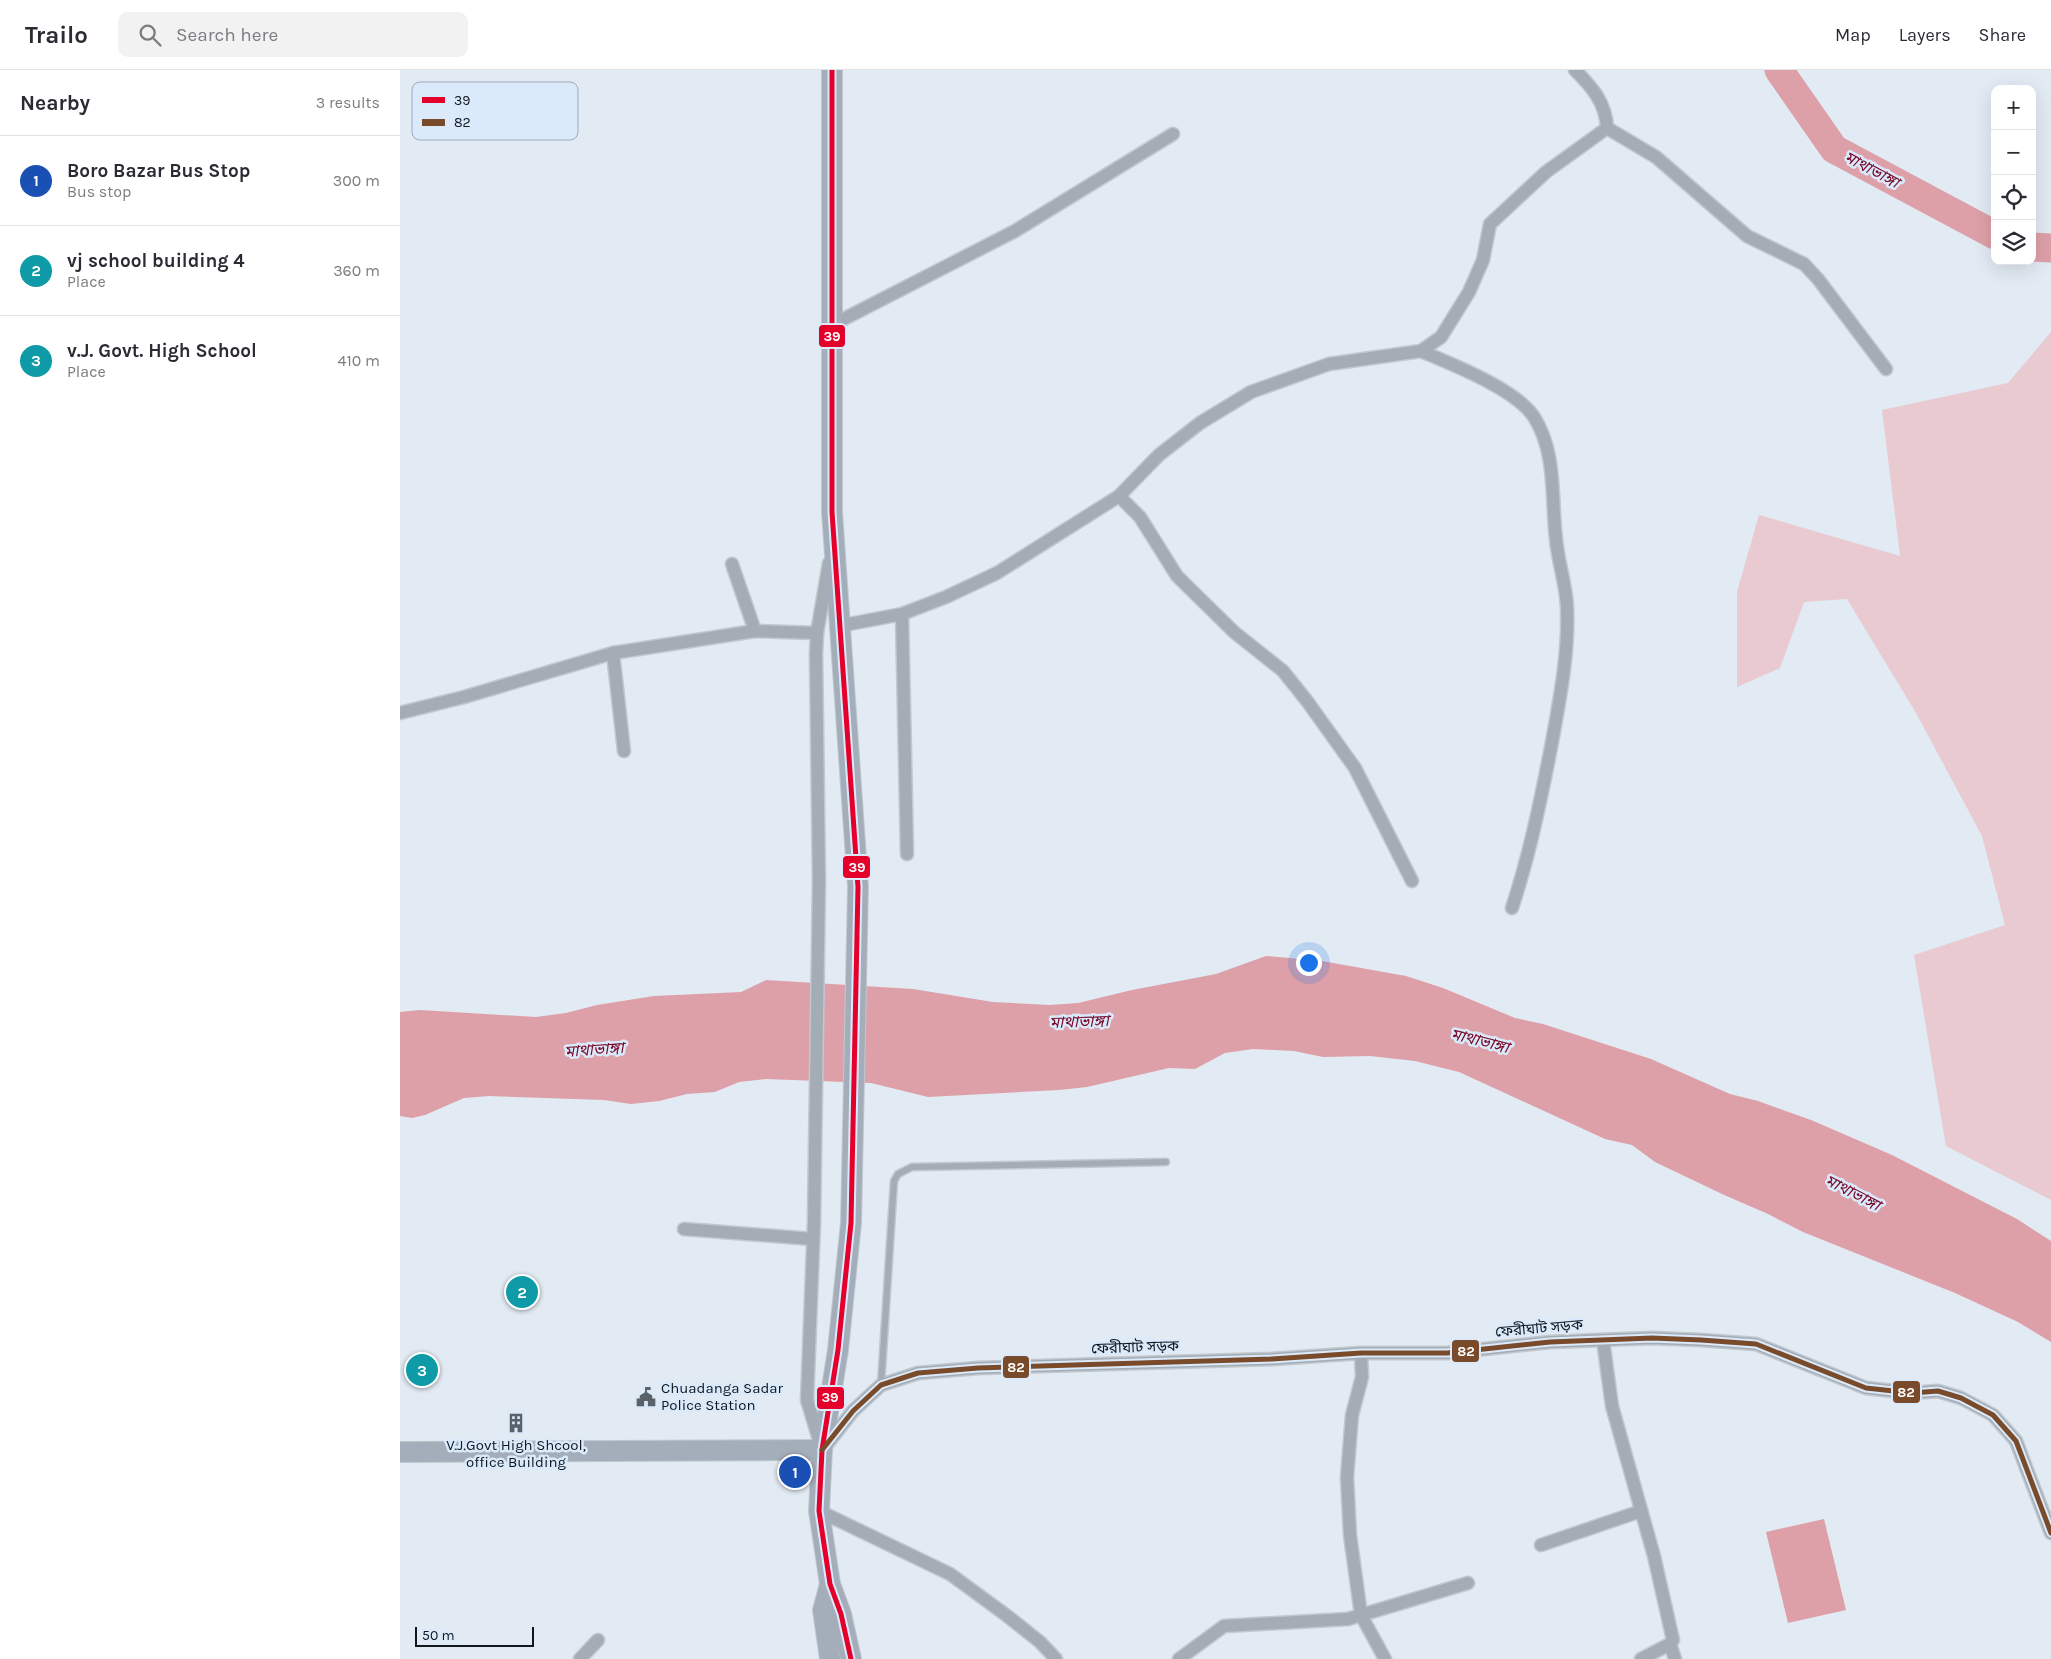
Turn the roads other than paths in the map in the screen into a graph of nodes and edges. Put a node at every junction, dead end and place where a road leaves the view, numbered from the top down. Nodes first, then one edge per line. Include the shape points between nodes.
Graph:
1 (832, 70) edge
2 (1575, 70) edge
3 (1607, 128) junction
4 (1173, 134) dead end
5 (832, 325) junction
6 (1421, 351) junction
7 (1886, 369) dead end
8 (1119, 496) junction
9 (834, 539) junction
10 (732, 564) dead end
11 (902, 614) junction
12 (839, 626) junction
13 (755, 631) junction
14 (817, 633) junction
15 (613, 653) junction
16 (400, 713) edge
17 (624, 751) dead end
18 (907, 854) dead end
19 (1412, 882) dead end
20 (1512, 908) dead end
21 (1166, 1162) dead end
22 (684, 1229) dead end
23 (813, 1239) junction
24 (1603, 1340) junction
25 (1361, 1353) junction
26 (881, 1385) junction
27 (822, 1450) junction
28 (400, 1452) edge
29 (819, 1511) junction
30 (1641, 1511) junction
31 (2051, 1533) edge
32 (1541, 1545) dead end
33 (1468, 1583) dead end
34 (830, 1584) junction
35 (1361, 1615) junction
36 (598, 1640) dead end
37 (1670, 1644) junction
38 (847, 1658) edge
39 (580, 1659) edge
40 (830, 1659) edge
41 (1056, 1659) edge
42 (1179, 1659) edge
43 (1385, 1659) edge
44 (1641, 1659) edge
45 (1676, 1659) edge

1 - 5 main road
2 - 3 street via 1594,90 1606,112
3 - 6 street via 1546,172 1490,224 1483,260 1468,292 1441,337
3 - 7 street via 1656,157 1747,236 1804,264
4 - 5 street via 1015,232
5 - 9 main road
6 - 8 street via 1329,364 1251,392 1200,423 1159,455
6 - 20 street via 1486,381 1517,400 1533,416 1542,432 1551,468 1556,539 1567,605 1567,640 1559,704 1530,851
8 - 11 street via 997,573
8 - 19 street via 1140,517 1177,576 1234,632 1283,671 1307,701 1355,768
9 - 12 main road
9 - 14 street
10 - 13 street
11 - 12 street
11 - 18 street
12 - 27 main road via 858,887 850,1223 838,1350
13 - 14 street
13 - 15 street
14 - 23 street via 819,882
15 - 16 street
15 - 17 street
21 - 26 lane via 912,1167 898,1174 894,1181
22 - 23 street
23 - 27 street via 807,1400
24 - 25 street, ফেরীঘাট সড়ক via 1447,1353
24 - 30 street via 1612,1406
24 - 31 street, ফেরীঘাট সড়ক via 1662,1338 1756,1344 1866,1388 1938,1392 1961,1398 1993,1415 2016,1441
25 - 26 street, ফেরীঘাট সড়ক via 1272,1359 978,1368 918,1373
25 - 35 street via 1362,1377 1352,1415 1347,1477 1352,1552
26 - 27 street, ফেরীঘাট সড়ক via 853,1411
27 - 28 main road
27 - 29 main road
29 - 34 main road
29 - 41 street via 950,1574 1040,1642
30 - 32 street
30 - 37 street via 1673,1640
33 - 35 street
34 - 38 main road via 841,1614
34 - 40 main road via 823,1610
35 - 42 street via 1348,1619 1224,1626
35 - 43 street
36 - 39 street
37 - 44 street
37 - 45 street

